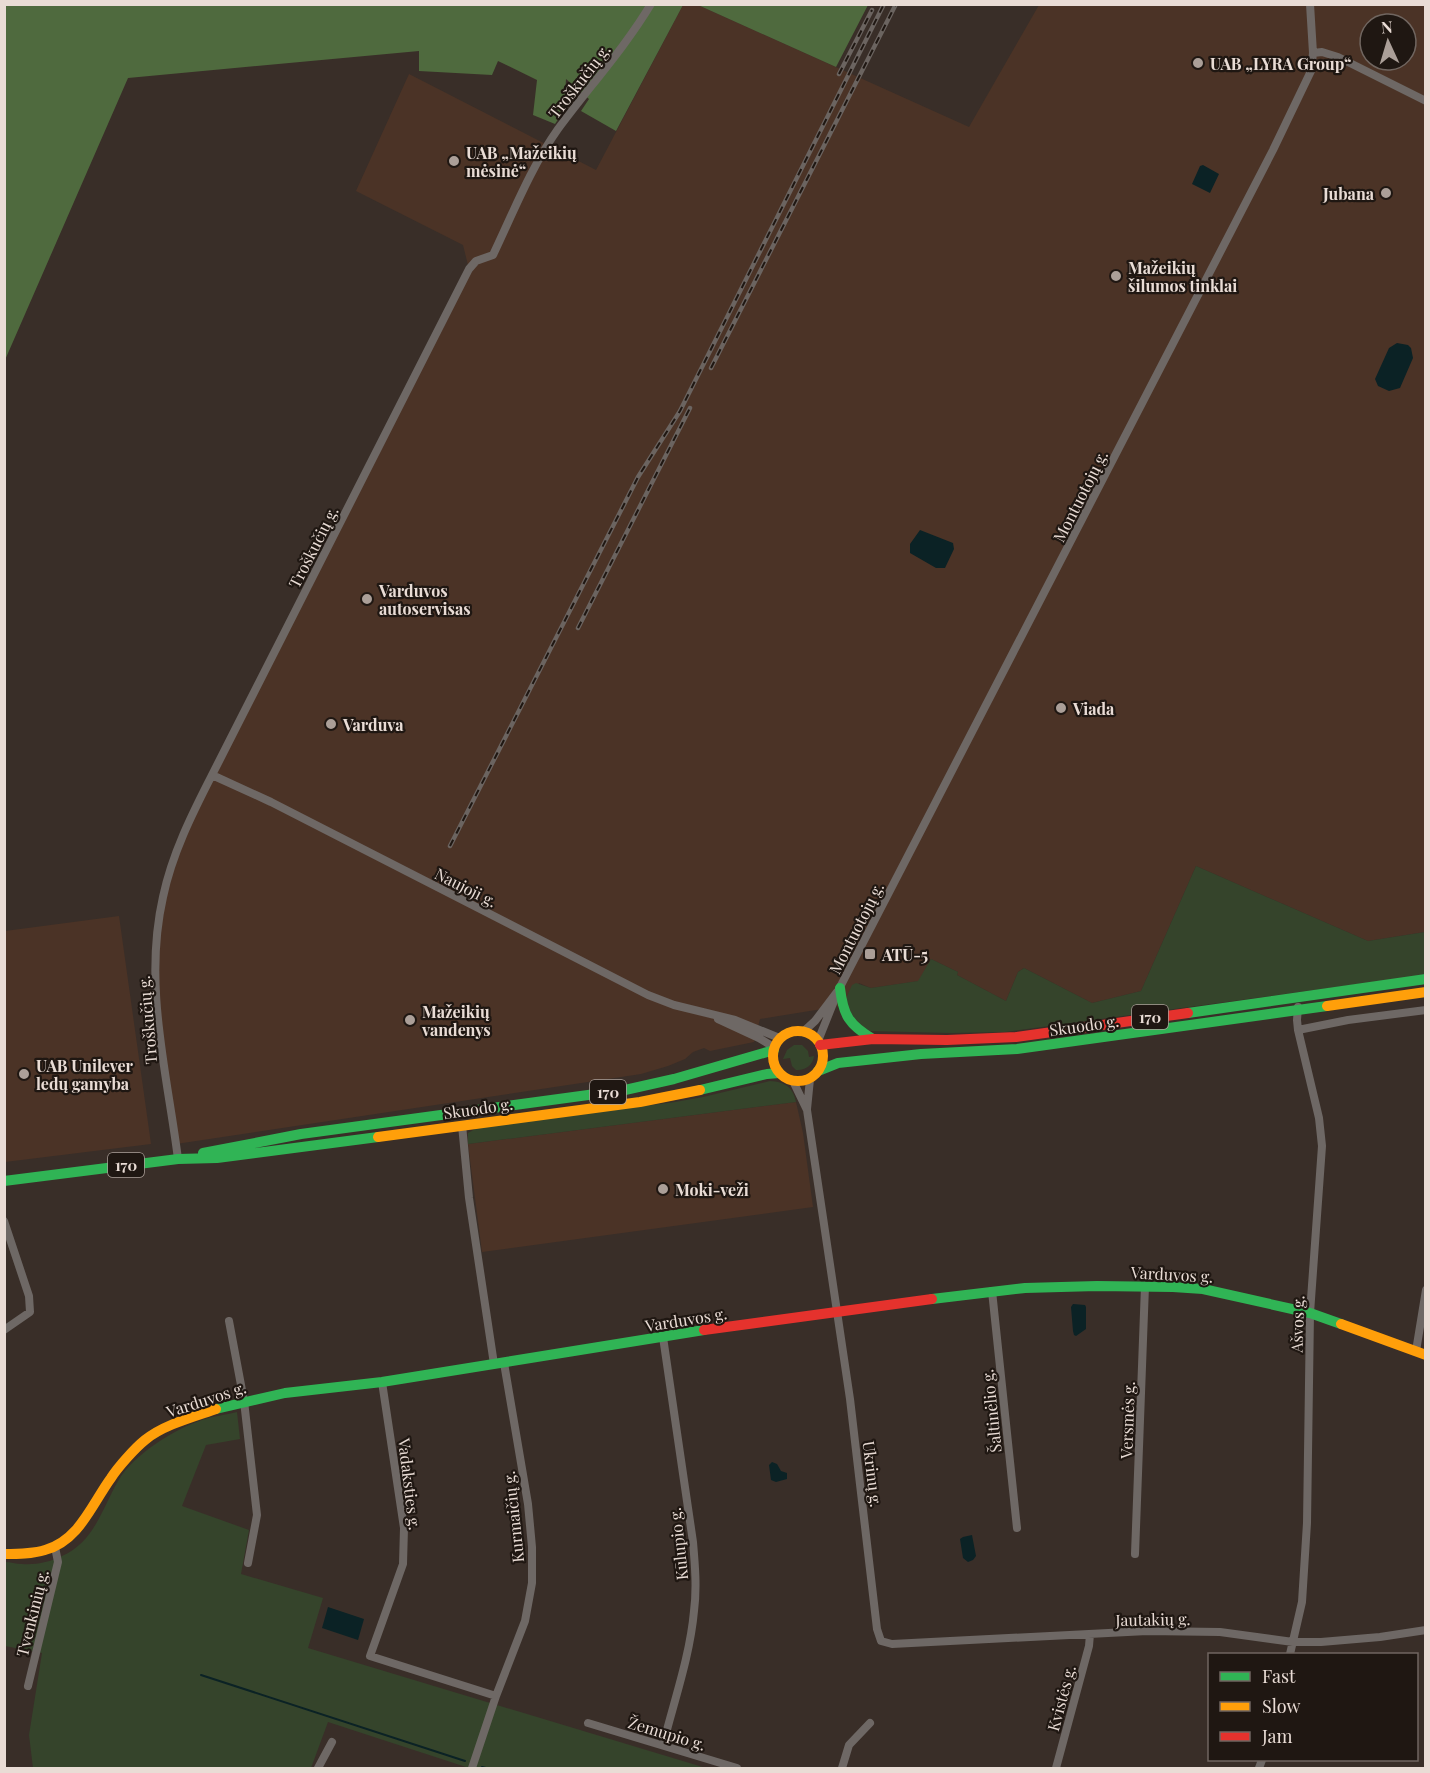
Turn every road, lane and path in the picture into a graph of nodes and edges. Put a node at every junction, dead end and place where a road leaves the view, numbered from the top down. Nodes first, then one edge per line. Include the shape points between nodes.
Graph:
1 (651, 4) edge
2 (1311, 4) edge
3 (1313, 53) junction
4 (1425, 101) edge
5 (212, 775) junction
6 (1425, 979) edge
7 (839, 989) junction
8 (1425, 992) edge
9 (1298, 997) junction
10 (1299, 1010) junction
11 (1425, 1010) edge
12 (712, 1016) junction
13 (1298, 1030) junction
14 (803, 1032) junction
15 (782, 1037) junction
16 (873, 1039) junction
17 (819, 1043) junction
18 (774, 1049) junction
19 (779, 1072) junction
20 (814, 1075) junction
21 (793, 1081) junction
22 (807, 1110) junction
23 (462, 1125) junction
24 (178, 1159) junction
25 (4, 1181) edge
26 (4, 1221) edge
27 (1145, 1286) junction
28 (1425, 1290) edge
29 (992, 1291) junction
30 (838, 1311) junction
31 (1310, 1313) junction
32 (229, 1321) dead end
33 (4, 1330) edge
34 (663, 1337) junction
35 (1421, 1353) edge
36 (499, 1363) junction
37 (382, 1382) junction
38 (244, 1401) junction
39 (1017, 1528) dead end
40 (55, 1547) junction
41 (4, 1554) edge
42 (1135, 1554) dead end
43 (248, 1563) dead end
44 (1425, 1630) edge
45 (1090, 1634) junction
46 (881, 1641) joint
47 (1293, 1642) junction
48 (1290, 1653) edge
49 (28, 1686) dead end
50 (496, 1696) junction
51 (588, 1723) dead end
52 (870, 1723) dead end
53 (332, 1742) dead end
54 (663, 1745) junction
55 (318, 1768) edge
56 (472, 1768) edge
57 (738, 1768) edge
58 (842, 1768) edge
59 (1056, 1768) edge

1 - 5 street, Troškučių g. via 636,30 557,131 493,255 476,261 469,269
2 - 3 street, Montuotojų g.
3 - 4 street via 1338,57
3 - 7 street, Montuotojų g. via 1311,71 1273,150
5 - 12 street, Naujoji g. via 648,995
5 - 24 street, Troškučių g. via 171,869 156,950 158,1026
6 - 9 main road, Skuodo g. / 170
7 - 14 street, Montuotojų g.
7 - 16 main road via 849,1022
7 - 17 street, Montuotojų g.
8 - 10 main road, Skuodo g. / 170
9 - 10 street, Ašvos g.
9 - 16 main road, Skuodo g. / 170 via 1016,1036
10 - 13 street, Ašvos g.
10 - 20 main road, Skuodo g. / 170 via 1017,1049 838,1063
11 - 13 street
12 - 15 street, Naujoji g.
12 - 18 street, Naujoji g.
13 - 31 street, Ašvos g. via 1322,1146
14 - 15 main road
14 - 17 main road
15 - 18 main road
16 - 17 main road, Skuodo g. / 170
17 - 20 main road via 823,1061
18 - 19 main road via 774,1064
18 - 24 main road, Skuodo g. / 170 via 648,1086 301,1134
19 - 21 main road
19 - 23 main road, Skuodo g. / 170 via 664,1098
20 - 21 main road
20 - 22 street
21 - 22 street
22 - 30 street, Ukrinų g.
23 - 24 main road, Skuodo g. / 170 via 217,1158
23 - 36 street, Kurmaičių g. via 468,1189
24 - 25 main road, Skuodo g. / 170
26 - 33 street via 29,1296 30,1312
27 - 29 main road, Varduvos g.
27 - 31 main road, Varduvos g. via 1203,1289
27 - 42 street, Versmės g.
28 - 35 street
29 - 30 main road, Varduvos g.
29 - 39 street, Šaltinėlio g.
30 - 34 main road, Varduvos g.
30 - 46 street, Ukrinų g.
31 - 35 main road, Varduvos g.
31 - 47 street, Ašvos g. via 1307,1523 1302,1602
32 - 38 street
34 - 36 main road, Varduvos g.
34 - 54 street, Kūlupio g. via 696,1573 689,1641
36 - 37 main road, Varduvos g.
36 - 50 street, Kurmaičių g. via 528,1504 532,1583 525,1622
37 - 38 main road, Varduvos g.
37 - 50 street, Vadaksties g. via 404,1528 403,1564 370,1656
38 - 40 main road, Varduvos g. via 174,1424 145,1440 112,1476 79,1528
38 - 43 street via 257,1515
40 - 41 main road, Varduvos g.
40 - 49 street, Tvenkinių g. via 58,1562
44 - 47 street, Jautakių g.
45 - 46 street, Jautakių g. via 892,1644
45 - 47 street, Jautakių g. via 1220,1632
45 - 59 street, Kvistės g.
47 - 48 street, Ašvos g.
50 - 56 street, Kurmaičių g.
51 - 54 street, Žemupio g.
52 - 58 street via 849,1745
53 - 55 street
54 - 57 street, Žemupio g.

